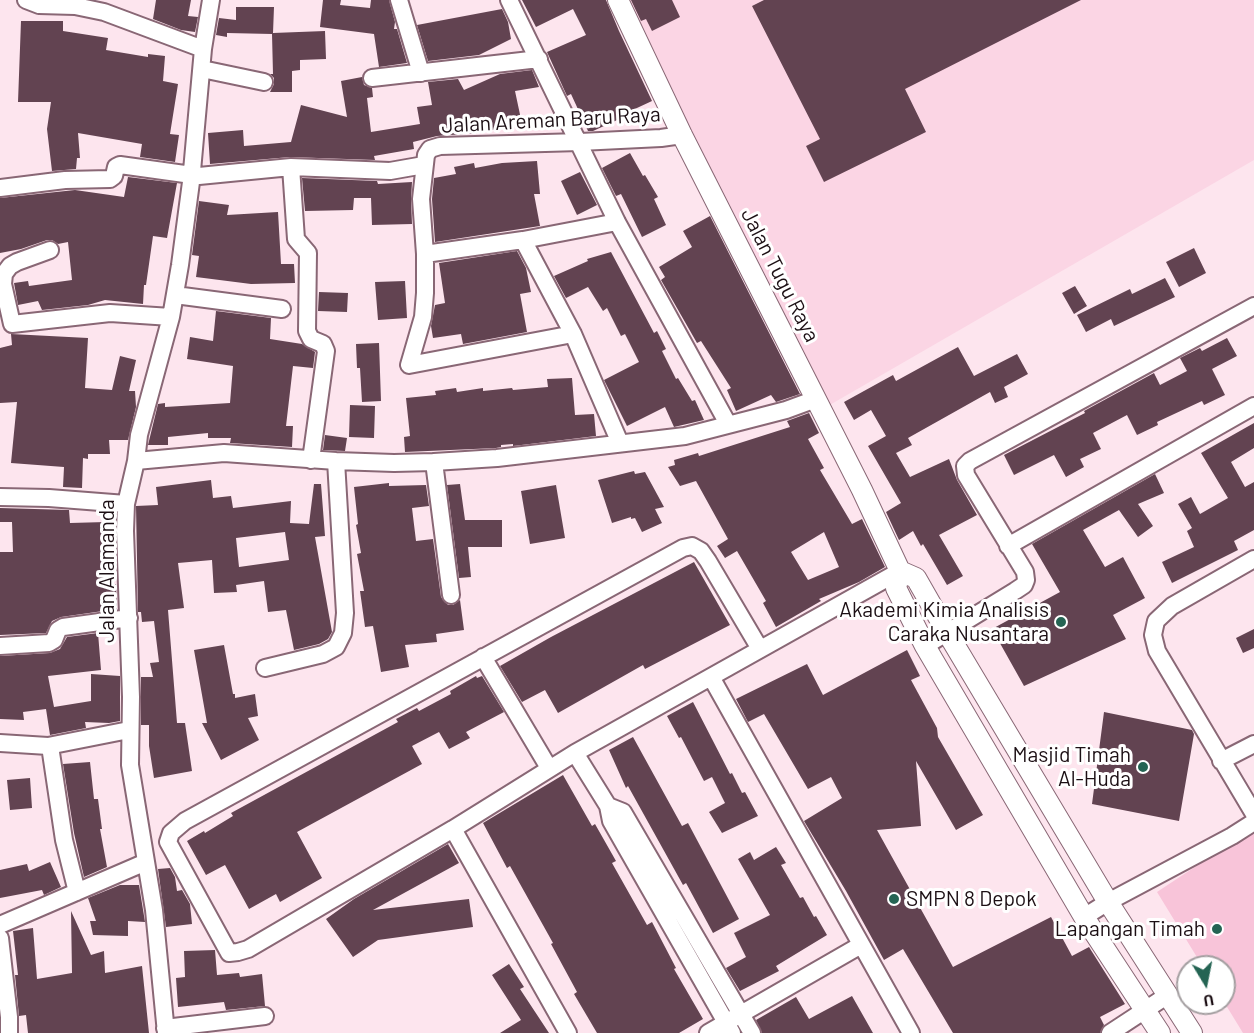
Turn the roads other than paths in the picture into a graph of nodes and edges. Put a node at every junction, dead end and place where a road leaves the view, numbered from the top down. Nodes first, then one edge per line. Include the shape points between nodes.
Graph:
1 (26, 0) edge
2 (211, 0) edge
3 (399, 0) edge
4 (510, 0) edge
5 (618, 0) edge
6 (204, 45) junction
7 (538, 59) junction
8 (201, 69) junction
9 (421, 73) junction
10 (372, 78) dead end
11 (264, 82) dead end
12 (682, 135) junction
13 (580, 142) junction
14 (425, 160) junction
15 (291, 167) junction
16 (192, 176) junction
17 (0, 188) edge
18 (617, 222) junction
19 (523, 240) junction
20 (50, 250) dead end
21 (425, 254) junction
22 (175, 295) junction
23 (1254, 306) edge
24 (282, 309) dead end
25 (171, 317) junction
26 (6, 328) edge
27 (573, 334) junction
28 (816, 399) junction
29 (1254, 406) edge
30 (728, 424) junction
31 (620, 443) junction
32 (136, 460) junction
33 (311, 460) junction
34 (336, 462) junction
35 (434, 462) junction
36 (0, 497) edge
37 (126, 504) junction
38 (1008, 546) junction
39 (1254, 559) edge
40 (900, 571) junction
41 (451, 595) dead end
42 (129, 618) junction
43 (948, 634) junction
44 (0, 646) edge
45 (926, 646) junction
46 (760, 649) junction
47 (483, 657) junction
48 (265, 668) dead end
49 (711, 677) junction
50 (129, 730) junction
51 (0, 743) edge
52 (1254, 744) edge
53 (50, 746) junction
54 (575, 753) junction
55 (1221, 761) junction
56 (549, 768) junction
57 (608, 806) junction
58 (1254, 814) edge
59 (1254, 822) edge
60 (453, 829) junction
61 (146, 862) junction
62 (78, 892) junction
63 (1108, 902) junction
64 (1084, 917) junction
65 (0, 925) edge
66 (0, 938) edge
67 (861, 945) junction
68 (1168, 995) junction
69 (1145, 1011) junction
70 (742, 1014) junction
71 (265, 1016) dead end
72 (729, 1028) edge
73 (166, 1030) edge
74 (9, 1033) edge
75 (568, 1033) edge
76 (708, 1033) edge
77 (752, 1033) edge
78 (911, 1033) edge
79 (1110, 1033) edge
80 (1160, 1033) edge
81 (1192, 1033) edge

1 - 6 street via 104,12
2 - 6 street, Jalan Alamanda
3 - 9 street
4 - 7 street
5 - 12 street, Jalan Tugu Raya
6 - 8 street, Jalan Alamanda
7 - 9 street
7 - 13 street
8 - 11 street
8 - 16 street, Jalan Alamanda
9 - 10 street
12 - 13 street, Jalan Areman Baru Raya
12 - 28 street, Jalan Tugu Raya
13 - 14 street, Jalan Areman Baru Raya via 440,146 430,149
13 - 18 street
14 - 15 street, Jalan Areman Baru Raya via 390,171
14 - 21 street via 421,199
15 - 16 street, Jalan Areman Baru Raya
15 - 33 street via 296,239 308,253 307,331 311,339 324,344 326,351
16 - 17 street, Jalan Areman Baru Raya via 120,165 110,179
16 - 22 street, Jalan Alamanda
18 - 19 street
18 - 30 street
19 - 21 street
19 - 27 street
20 - 26 street via 17,262 4,274
21 - 27 street via 423,317 409,365
22 - 24 street
22 - 25 street, Jalan Alamanda
23 - 38 street via 970,461 965,466 966,475
25 - 26 street via 110,313
25 - 32 street, Jalan Alamanda via 139,435
27 - 31 street
28 - 30 street
28 - 40 street, Jalan Tugu Raya
29 - 38 street
30 - 31 street via 685,436
31 - 35 street
32 - 33 street via 224,453
32 - 37 street, Jalan Alamanda
33 - 34 street
34 - 35 street
34 - 48 street via 343,633 336,647 323,654
35 - 41 street
36 - 37 street
37 - 42 street, Jalan Alamanda
38 - 43 street via 1025,572 1023,585
39 - 55 street via 1172,606 1156,621 1157,651
40 - 43 street, Jalan Tugu Raya via 916,578
40 - 45 street, Jalan Tugu Raya via 896,588
40 - 46 street
42 - 44 street via 63,627 49,643
42 - 50 street, Jalan Alamanda
43 - 45 street
43 - 63 street, Jalan Tugu Raya
45 - 64 street, Jalan Tugu Raya
46 - 47 street via 708,561 692,546
46 - 49 street
47 - 56 street
47 - 60 street via 185,820 171,833 168,842 222,944 234,953 248,949
49 - 54 street
49 - 67 street
50 - 53 street
50 - 61 street, Jalan Alamanda via 132,786
51 - 53 street
52 - 55 street
53 - 62 street via 64,840
54 - 56 street
54 - 57 street
55 - 58 street
56 - 60 street
57 - 70 street via 623,812
57 - 72 street via 611,821
59 - 63 street
60 - 75 street
61 - 62 street
61 - 73 street, Jalan Alamanda
62 - 65 street
63 - 64 street
63 - 68 street, Jalan Tugu Raya
64 - 69 street, Jalan Tugu Raya
66 - 74 street
67 - 70 street
67 - 78 street
68 - 69 street
68 - 81 street, Jalan Tugu Raya
69 - 79 street
69 - 80 street, Jalan Tugu Raya
70 - 72 street
70 - 77 street
71 - 73 street
72 - 76 street

